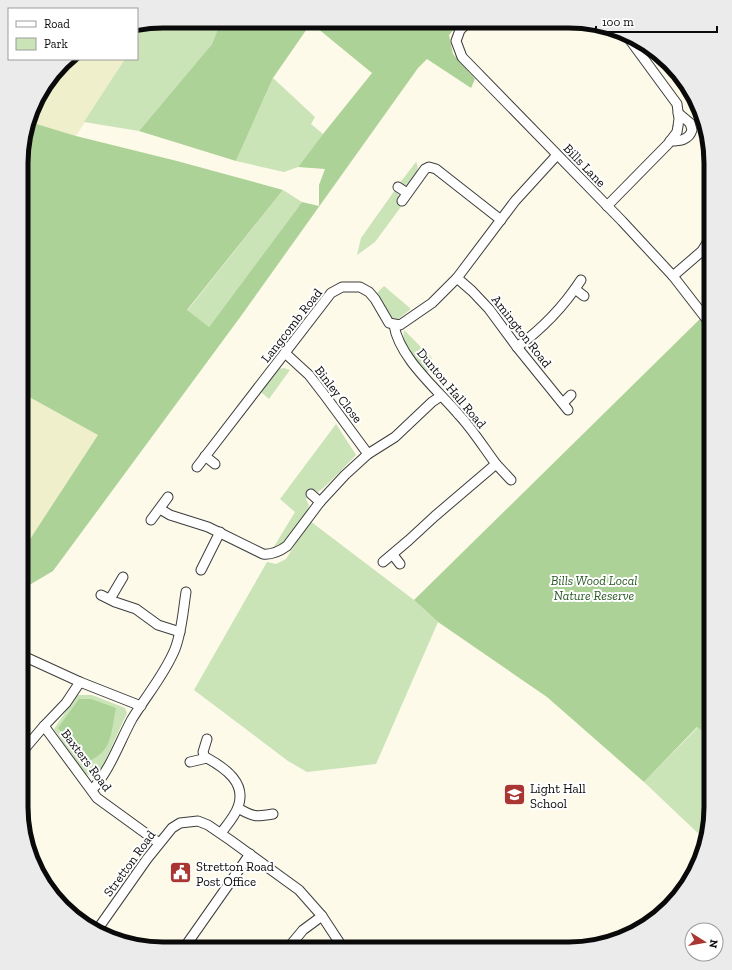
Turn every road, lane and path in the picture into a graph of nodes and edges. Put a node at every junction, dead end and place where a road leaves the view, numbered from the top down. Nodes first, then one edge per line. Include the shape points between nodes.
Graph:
1 (462, 28) edge
2 (633, 45) edge
3 (678, 113) junction
4 (670, 141) junction
5 (557, 155) junction
6 (398, 187) dead end
7 (607, 206) junction
8 (501, 220) junction
9 (704, 248) edge
10 (673, 276) junction
11 (457, 278) junction
12 (581, 280) dead end
13 (575, 289) junction
14 (584, 296) dead end
15 (704, 316) edge
16 (394, 324) junction
17 (517, 347) junction
18 (285, 353) junction
19 (571, 395) dead end
20 (440, 396) junction
21 (368, 454) junction
22 (205, 456) junction
23 (215, 464) dead end
24 (496, 464) junction
25 (197, 467) dead end
26 (511, 480) dead end
27 (311, 494) dead end
28 (168, 497) dead end
29 (320, 502) junction
30 (160, 509) junction
31 (151, 520) dead end
32 (220, 532) junction
33 (393, 555) junction
34 (384, 562) dead end
35 (400, 564) dead end
36 (201, 570) dead end
37 (123, 577) dead end
38 (186, 592) dead end
39 (180, 632) junction
40 (28, 658) edge
41 (80, 682) junction
42 (141, 706) junction
43 (44, 726) junction
44 (207, 739) dead end
45 (28, 745) edge
46 (205, 758) junction
47 (190, 762) dead end
48 (92, 790) junction
49 (238, 808) junction
50 (273, 814) dead end
51 (221, 834) junction
52 (159, 843) junction
53 (250, 854) junction
54 (322, 916) junction
55 (100, 926) edge
56 (188, 942) edge
57 (293, 942) edge
58 (339, 942) edge

1 - 5 street, Bills Lane via 456,41 462,57
2 - 3 street via 677,104
3 - 4 street via 677,132
3 - 4 street via 690,123 692,130 686,139
4 - 7 street
5 - 7 street, Bills Lane
5 - 8 street
6 - 8 street via 404,197 425,169 436,169
7 - 10 street, Bills Lane
8 - 11 street
9 - 10 street
10 - 15 street, Bills Lane
11 - 16 street via 432,303 400,325
11 - 17 street, Amington Road via 489,309
12 - 13 street
13 - 14 street
13 - 17 street via 559,309
16 - 18 street, Langcomb Road via 385,318 369,292 360,287 342,287 331,293
16 - 20 street, Dunton Hall Road via 401,346
17 - 19 street, Amington Road via 565,407
18 - 21 street, Binley Close via 309,375
18 - 22 street, Langcomb Road
20 - 21 street via 395,437
20 - 24 street, Dunton Hall Road via 460,416
21 - 29 street
22 - 23 street
22 - 25 street, Langcomb Road
24 - 26 street, Dunton Hall Road
24 - 33 street
27 - 29 street
28 - 30 street
29 - 32 street via 287,546 269,555
30 - 31 street
30 - 32 street via 170,515
32 - 36 street
33 - 34 street
33 - 35 street
37 - 39 street via 106,597 136,609 158,626
38 - 39 street
39 - 42 street via 172,654
40 - 41 street
41 - 42 street
41 - 43 street via 66,703
42 - 48 street via 100,781
43 - 45 street, Baxters Road
43 - 48 street, Baxters Road
44 - 46 street via 203,752
46 - 47 street
46 - 49 street via 223,766 230,773 241,796
48 - 52 street, Baxters Road via 97,798
49 - 50 street via 250,815
49 - 51 street
51 - 52 street, Stretton Road via 198,821 180,823
51 - 53 street
52 - 55 street, Stretton Road
53 - 54 street via 299,890
53 - 56 street
54 - 57 street via 303,930
54 - 58 street

